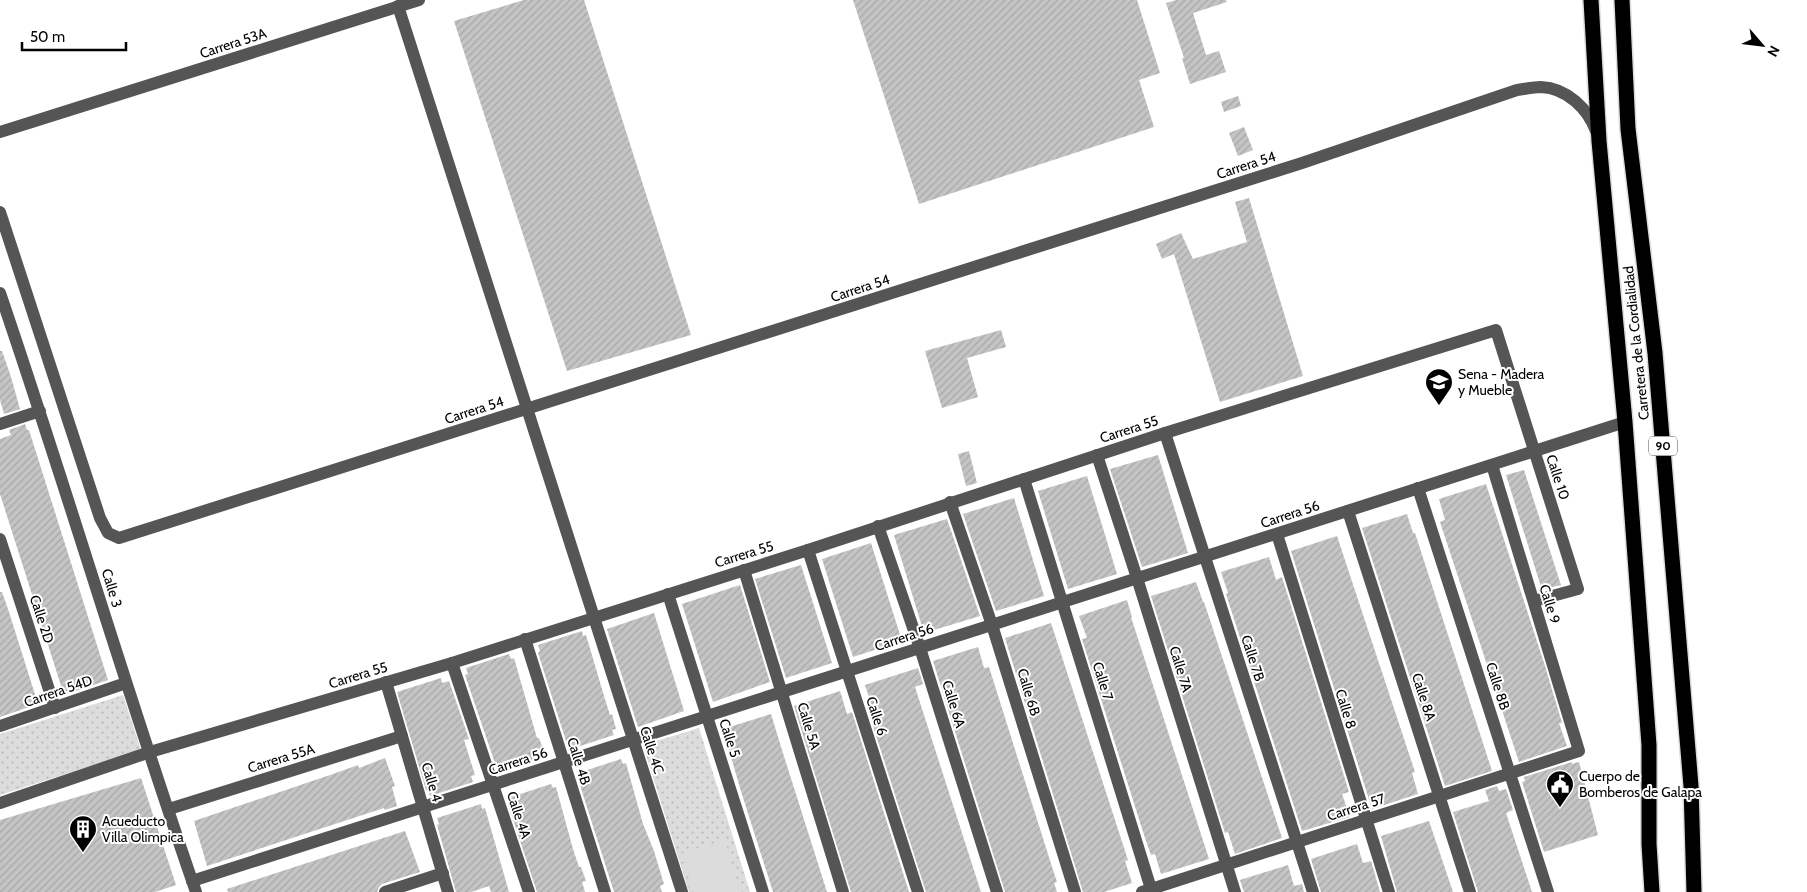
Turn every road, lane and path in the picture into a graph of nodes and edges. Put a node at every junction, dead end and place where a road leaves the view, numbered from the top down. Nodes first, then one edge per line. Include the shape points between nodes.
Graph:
1 (419, 0) edge
2 (1591, 0) edge
3 (1622, 0) edge
4 (398, 6) junction
5 (0, 132) edge
6 (1599, 141) junction
7 (0, 212) edge
8 (0, 293) edge
9 (1496, 330) joint
10 (527, 409) junction
11 (40, 411) junction
12 (1625, 422) junction
13 (0, 424) edge
14 (1165, 433) junction
15 (1534, 452) junction
16 (1097, 455) junction
17 (1492, 465) junction
18 (1024, 479) junction
19 (1418, 488) junction
20 (950, 502) junction
21 (1348, 511) junction
22 (878, 526) junction
23 (1277, 534) junction
24 (0, 539) edge
25 (808, 550) junction
26 (1204, 557) junction
27 (744, 570) junction
28 (1137, 578) junction
29 (668, 594) junction
30 (1063, 602) junction
31 (1534, 602) junction
32 (594, 617) junction
33 (992, 625) junction
34 (525, 639) junction
35 (920, 648) junction
36 (452, 663) junction
37 (846, 672) junction
38 (386, 682) junction
39 (126, 683) junction
40 (783, 692) junction
41 (55, 708) junction
42 (707, 716) junction
43 (0, 726) edge
44 (402, 736) junction
45 (633, 740) junction
46 (1579, 751) joint
47 (150, 752) junction
48 (563, 762) junction
49 (1510, 773) junction
50 (494, 784) junction
51 (1440, 796) junction
52 (0, 803) edge
53 (423, 807) junction
54 (168, 809) junction
55 (1365, 820) junction
56 (1298, 842) junction
57 (1226, 865) junction
58 (443, 873) junction
59 (194, 886) edge
60 (1149, 891) edge
61 (385, 892) edge
62 (448, 892) edge
63 (529, 892) edge
64 (605, 892) edge
65 (682, 892) edge
66 (763, 892) edge
67 (843, 892) edge
68 (918, 892) edge
69 (997, 892) edge
70 (1075, 892) edge
71 (1235, 892) edge
72 (1314, 892) edge
73 (1389, 892) edge
74 (1470, 892) edge
75 (1548, 892) edge
76 (1652, 892) edge
77 (1694, 892) edge

1 - 4 street, Carrera 53A
2 - 6 highway, Carretera de la Cordialidad
3 - 77 highway, Carretera de la Cordialidad / 90 via 1628,129 1655,353 1691,786
4 - 5 street, Carrera 53A
4 - 10 street, Calle 4C
6 - 10 street, Carrera 54 via 1592,120 1577,102 1562,92 1540,87 1517,90 1302,163
6 - 12 highway, Carretera de la Cordialidad
7 - 10 street, Carrera 54 via 96,509 108,533 120,538
8 - 11 street, Calle 3
9 - 14 street, Carrera 55
9 - 15 street, Calle 10
10 - 32 street, Calle 4C
11 - 13 street
11 - 39 street, Calle 3
12 - 15 street, Carrera 56
12 - 76 highway, Carretera de la Cordialidad via 1649,745
14 - 16 street, Carrera 55
14 - 26 street, Calle 7B
15 - 17 street, Carrera 56
15 - 31 street, Calle 10 via 1578,589
16 - 18 street, Carrera 55
16 - 28 street, Calle 7A
17 - 19 street, Carrera 56
17 - 31 street, Calle 9
18 - 20 street, Carrera 55
18 - 30 street, Calle 7
19 - 21 street, Carrera 56
19 - 49 street, Calle 8B
20 - 22 street, Carrera 55
20 - 33 street, Calle 6B
21 - 23 street, Carrera 56
21 - 51 street, Calle 8A
22 - 25 street, Carrera 55
22 - 35 street, Calle 6A
23 - 26 street, Carrera 56
23 - 55 street, Calle 8
24 - 41 street, Calle 2D
25 - 27 street, Carrera 55
25 - 37 street, Calle 6
26 - 28 street, Carrera 56
26 - 56 street, Calle 7B
27 - 29 street, Carrera 55
27 - 40 street, Calle 5A
28 - 30 street, Carrera 56
28 - 57 street, Calle 7A
29 - 32 street, Carrera 55
29 - 42 street, Calle 5
30 - 33 street, Carrera 56
30 - 60 street, Calle 7
31 - 46 street, Calle 9
32 - 34 street, Carrera 55
32 - 45 street, Calle 4C
33 - 35 street, Carrera 56
33 - 70 street, Calle 6B
34 - 36 street, Carrera 55
34 - 48 street, Calle 4B
35 - 37 street, Carrera 56
35 - 69 street, Calle 6A
36 - 38 street, Carrera 55
36 - 50 street, Calle 4A
37 - 40 street, Carrera 56
37 - 68 street, Calle 6
38 - 44 street, Calle 4
38 - 47 street, Carrera 55
39 - 41 street, Carrera 54D
39 - 47 street, Calle 3
40 - 42 street, Carrera 56
40 - 67 street, Calle 5A
41 - 43 street, Carrera 54D
42 - 45 street, Carrera 56
42 - 66 street, Calle 5
44 - 53 street, Calle 4
44 - 54 street, Carrera 55A
45 - 48 street, Carrera 56
45 - 65 street, Calle 4C
46 - 49 street, Carrera 57
47 - 52 street, Carrera 55
47 - 54 street, Calle 3
48 - 50 street, Carrera 56
48 - 64 street, Calle 4B
49 - 51 street, Carrera 57
49 - 75 street, Calle 8B
50 - 53 street, Carrera 56
50 - 63 street, Calle 4A
51 - 55 street, Carrera 57
51 - 74 street, Calle 8A
53 - 58 street, Calle 4
53 - 59 street, Carrera 56
54 - 59 street, Calle 3
55 - 56 street, Carrera 57
55 - 73 street, Calle 8
56 - 57 street, Carrera 57
56 - 72 street, Calle 7B
57 - 60 street, Carrera 57
57 - 71 street, Calle 7A
58 - 61 street
58 - 62 street, Calle 4

